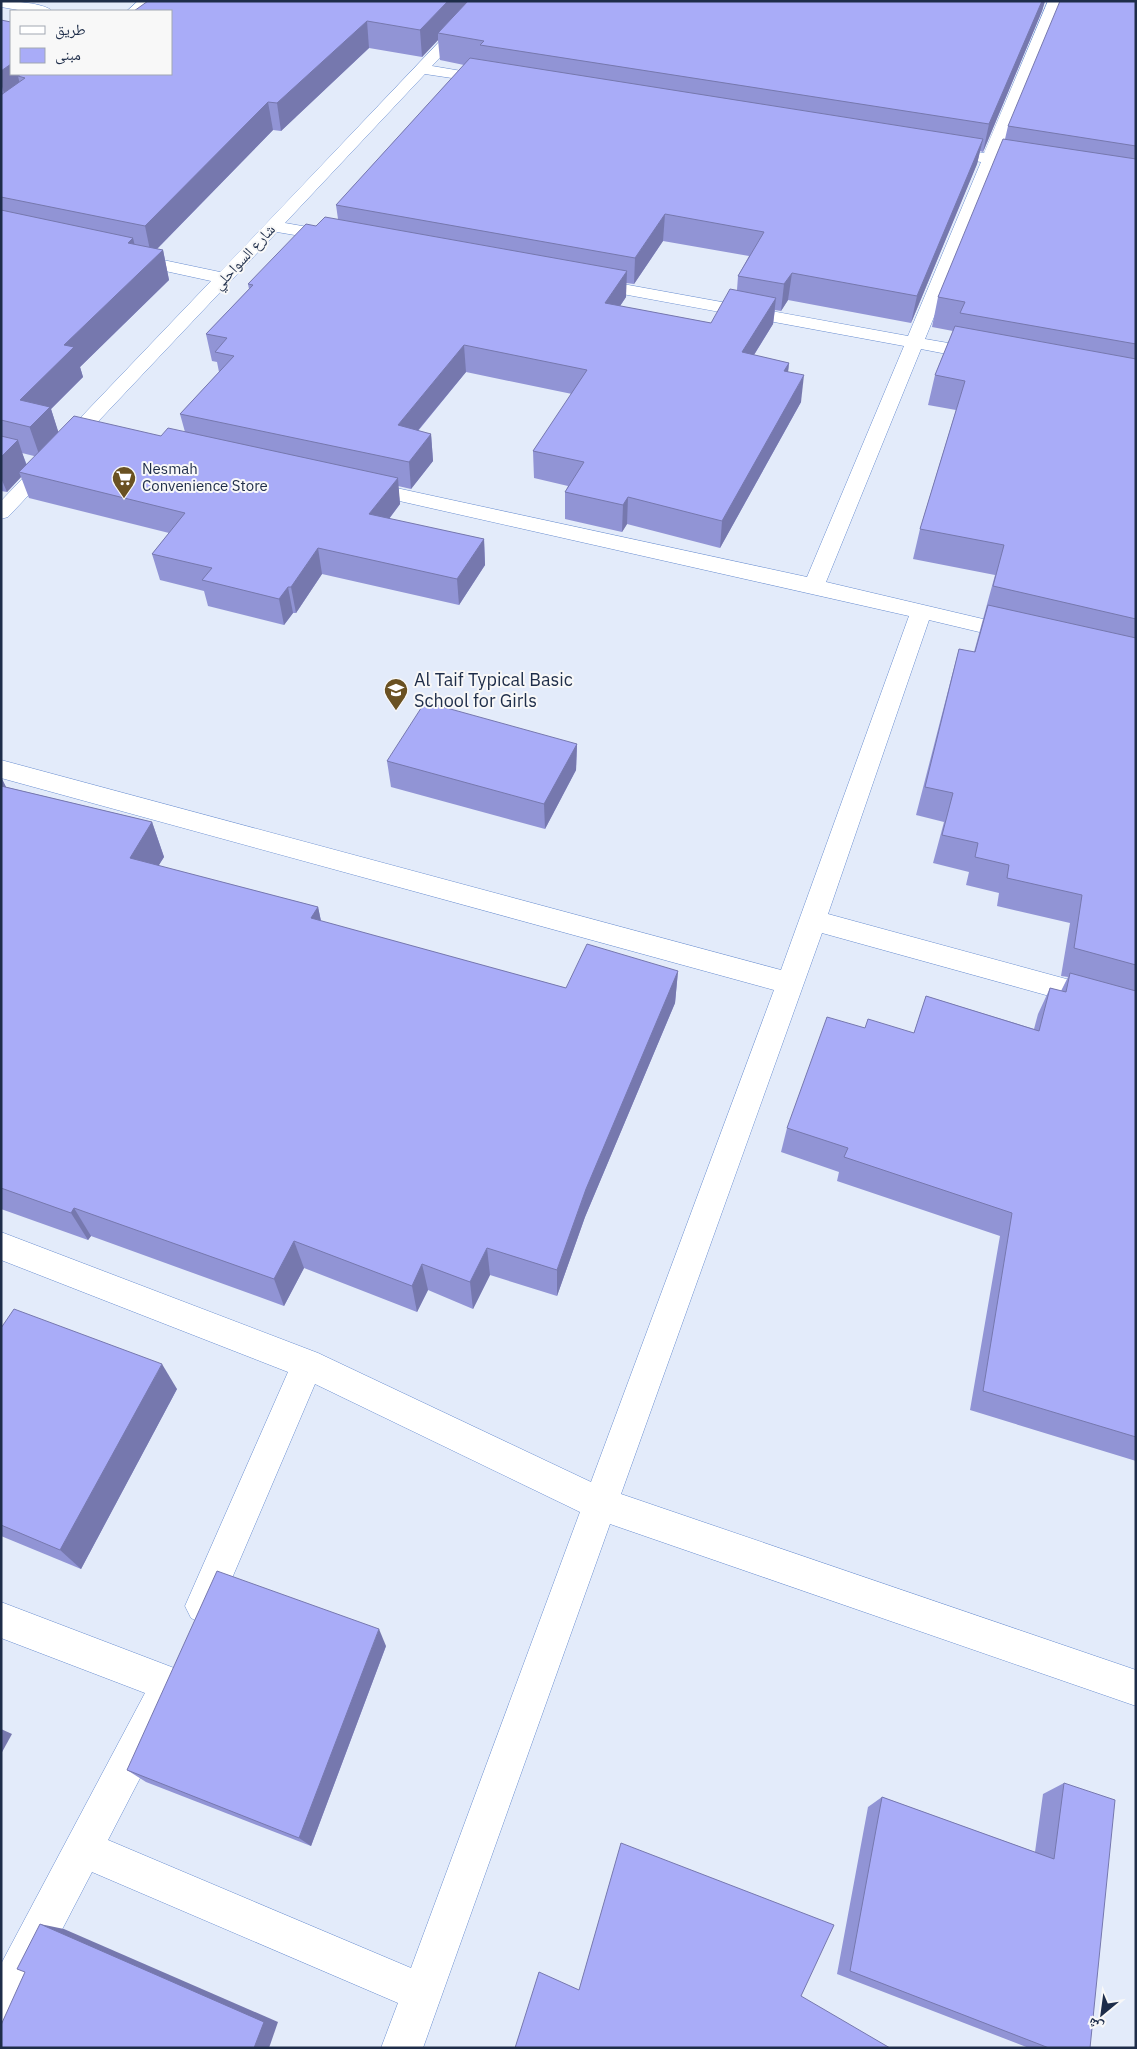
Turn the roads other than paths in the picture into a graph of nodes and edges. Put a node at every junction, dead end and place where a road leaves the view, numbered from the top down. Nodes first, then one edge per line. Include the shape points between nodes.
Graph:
1 (147, 1) edge
2 (486, 1) edge
3 (1, 3) edge
4 (1048, 4) edge
5 (40, 10) edge
6 (135, 10) edge
7 (1071, 10) edge
8 (422, 69) junction
9 (510, 83) edge
10 (931, 150) edge
11 (990, 159) junction
12 (1048, 168) edge
13 (274, 226) junction
14 (351, 240) edge
15 (118, 255) edge
16 (224, 278) junction
17 (575, 280) edge
18 (914, 342) junction
19 (1001, 358) edge
20 (347, 483) edge
21 (1, 513) edge
22 (814, 586) junction
23 (921, 612) junction
24 (1033, 638) edge
25 (1, 769) edge
26 (813, 920) junction
27 (788, 984) junction
28 (1136, 1009) edge
29 (1, 1246) edge
30 (307, 1364) junction
31 (600, 1504) junction
32 (1, 1620) edge
33 (180, 1660) junction
34 (1136, 1688) edge
35 (83, 1849) junction
36 (422, 1993) junction
37 (1, 2006) edge
38 (402, 2048) edge

1 - 6 street
2 - 8 street, شارع السواحلي
3 - 5 street
4 - 7 street
4 - 11 street
8 - 9 street
8 - 13 street, شارع السواحلي
10 - 11 street
11 - 12 street
11 - 18 street
13 - 14 street
13 - 16 street, شارع السواحلي
15 - 16 street
16 - 21 street, شارع السواحلي via 94,428 37,464
17 - 18 street
18 - 19 street
18 - 22 street
20 - 22 street
22 - 23 street
23 - 24 street
23 - 26 street
25 - 27 street
26 - 27 street
26 - 28 street
27 - 31 street
29 - 30 street
30 - 31 street
30 - 33 street
31 - 34 street
31 - 36 street
32 - 33 street
33 - 35 street
35 - 36 street
35 - 37 street
36 - 38 street

